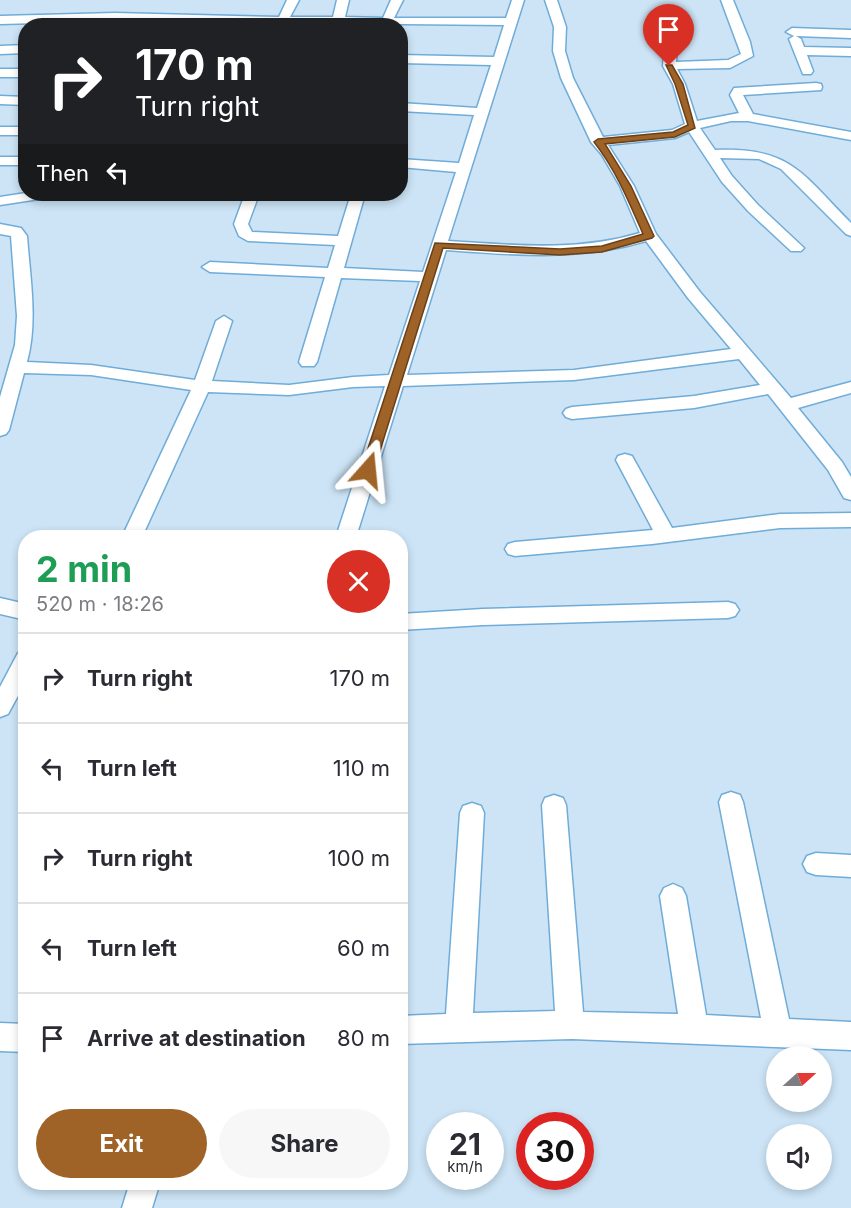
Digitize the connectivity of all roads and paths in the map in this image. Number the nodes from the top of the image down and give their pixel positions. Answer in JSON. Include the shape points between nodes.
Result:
{"nodes":[{"id":1,"x":293,"y":0,"type":"edge"},
{"id":2,"x":343,"y":0,"type":"edge"},
{"id":3,"x":397,"y":0,"type":"edge"},
{"id":4,"x":518,"y":0,"type":"edge"},
{"id":5,"x":551,"y":0,"type":"edge"},
{"id":6,"x":727,"y":0,"type":"edge"},
{"id":7,"x":674,"y":14,"type":"dead end"},
{"id":8,"x":93,"y":18,"type":"edge"},
{"id":9,"x":165,"y":18,"type":"edge"},
{"id":10,"x":191,"y":18,"type":"edge"},
{"id":11,"x":250,"y":18,"type":"edge"},
{"id":12,"x":284,"y":18,"type":"edge"},
{"id":13,"x":339,"y":18,"type":"edge"},
{"id":14,"x":388,"y":18,"type":"edge"},
{"id":15,"x":0,"y":20,"type":"edge"},
{"id":16,"x":18,"y":21,"type":"edge"},
{"id":17,"x":408,"y":21,"type":"edge"},
{"id":18,"x":511,"y":22,"type":"junction"},
{"id":19,"x":851,"y":34,"type":"edge"},
{"id":20,"x":18,"y":49,"type":"edge"},
{"id":21,"x":0,"y":50,"type":"edge"},
{"id":22,"x":800,"y":51,"type":"junction"},
{"id":23,"x":851,"y":52,"type":"edge"},
{"id":24,"x":408,"y":59,"type":"edge"},
{"id":25,"x":499,"y":61,"type":"junction"},
{"id":26,"x":669,"y":66,"type":"junction"},
{"id":27,"x":807,"y":71,"type":"dead end"},
{"id":28,"x":0,"y":73,"type":"edge"},
{"id":29,"x":18,"y":73,"type":"edge"},
{"id":30,"x":816,"y":87,"type":"dead end"},
{"id":31,"x":0,"y":100,"type":"edge"},
{"id":32,"x":18,"y":101,"type":"edge"},
{"id":33,"x":408,"y":107,"type":"edge"},
{"id":34,"x":482,"y":112,"type":"junction"},
{"id":35,"x":748,"y":117,"type":"junction"},
{"id":36,"x":692,"y":126,"type":"junction"},
{"id":37,"x":0,"y":131,"type":"edge"},
{"id":38,"x":18,"y":131,"type":"edge"},
{"id":39,"x":851,"y":136,"type":"edge"},
{"id":40,"x":598,"y":142,"type":"junction"},
{"id":41,"x":710,"y":154,"type":"junction"},
{"id":42,"x":0,"y":161,"type":"edge"},
{"id":43,"x":18,"y":161,"type":"edge"},
{"id":44,"x":408,"y":164,"type":"edge"},
{"id":45,"x":463,"y":168,"type":"junction"},
{"id":46,"x":18,"y":198,"type":"edge"},
{"id":47,"x":0,"y":201,"type":"edge"},
{"id":48,"x":249,"y":201,"type":"edge"},
{"id":49,"x":356,"y":201,"type":"edge"},
{"id":50,"x":848,"y":225,"type":"edge"},
{"id":51,"x":0,"y":229,"type":"edge"},
{"id":52,"x":649,"y":236,"type":"junction"},
{"id":53,"x":345,"y":241,"type":"junction"},
{"id":54,"x":439,"y":245,"type":"junction"},
{"id":55,"x":796,"y":249,"type":"dead end"},
{"id":56,"x":210,"y":267,"type":"dead end"},
{"id":57,"x":335,"y":273,"type":"junction"},
{"id":58,"x":428,"y":277,"type":"junction"},
{"id":59,"x":224,"y":321,"type":"dead end"},
{"id":60,"x":742,"y":353,"type":"junction"},
{"id":61,"x":308,"y":362,"type":"dead end"},
{"id":62,"x":18,"y":367,"type":"junction"},
{"id":63,"x":397,"y":380,"type":"junction"},
{"id":64,"x":202,"y":386,"type":"junction"},
{"id":65,"x":851,"y":387,"type":"edge"},
{"id":66,"x":773,"y":388,"type":"junction"},
{"id":67,"x":787,"y":405,"type":"junction"},
{"id":68,"x":572,"y":413,"type":"dead end"},
{"id":69,"x":0,"y":430,"type":"edge"},
{"id":70,"x":625,"y":460,"type":"dead end"},
{"id":71,"x":851,"y":492,"type":"edge"},
{"id":72,"x":851,"y":520,"type":"edge"},
{"id":73,"x":135,"y":530,"type":"edge"},
{"id":74,"x":348,"y":530,"type":"edge"},
{"id":75,"x":666,"y":535,"type":"junction"},
{"id":76,"x":515,"y":549,"type":"dead end"},
{"id":77,"x":0,"y":606,"type":"edge"},
{"id":78,"x":18,"y":610,"type":"edge"},
{"id":79,"x":728,"y":610,"type":"dead end"},
{"id":80,"x":408,"y":622,"type":"edge"},
{"id":81,"x":18,"y":674,"type":"edge"},
{"id":82,"x":0,"y":708,"type":"edge"},
{"id":83,"x":731,"y":802,"type":"dead end"},
{"id":84,"x":554,"y":805,"type":"dead end"},
{"id":85,"x":472,"y":813,"type":"dead end"},
{"id":86,"x":816,"y":864,"type":"dead end"},
{"id":87,"x":851,"y":866,"type":"edge"},
{"id":88,"x":673,"y":896,"type":"dead end"},
{"id":89,"x":459,"y":1026,"type":"junction"},
{"id":90,"x":570,"y":1026,"type":"junction"},
{"id":91,"x":408,"y":1029,"type":"edge"},
{"id":92,"x":694,"y":1029,"type":"junction"},
{"id":93,"x":778,"y":1032,"type":"junction"},
{"id":94,"x":851,"y":1036,"type":"edge"},
{"id":95,"x":0,"y":1037,"type":"edge"},
{"id":96,"x":18,"y":1038,"type":"edge"},
{"id":97,"x":143,"y":1190,"type":"edge"},
{"id":98,"x":137,"y":1208,"type":"edge"}],
"edges":[{"from":1,"to":12,"type":"street"},
{"from":2,"to":13,"type":"street"},
{"from":3,"to":14,"type":"street"},
{"from":4,"to":18,"type":"street"},
{"from":5,"to":40,"type":"street","via":[[560,27],[559,51],[567,78]]},
{"from":6,"to":26,"type":"street","via":[[747,56],[730,64]]},
{"from":7,"to":26,"type":"street"},
{"from":8,"to":9,"type":"street","via":[[148,13]]},
{"from":10,"to":11,"type":"street"},
{"from":15,"to":16,"type":"street"},
{"from":17,"to":18,"type":"street"},
{"from":18,"to":25,"type":"street"},
{"from":19,"to":22,"type":"street","via":[[791,28]]},
{"from":20,"to":21,"type":"street"},
{"from":22,"to":23,"type":"street"},
{"from":22,"to":27,"type":"street"},
{"from":24,"to":25,"type":"street"},
{"from":25,"to":34,"type":"street"},
{"from":26,"to":36,"type":"street"},
{"from":28,"to":29,"type":"street"},
{"from":30,"to":35,"type":"street","via":[[739,92],[736,94]]},
{"from":31,"to":32,"type":"street"},
{"from":33,"to":34,"type":"street"},
{"from":34,"to":45,"type":"street"},
{"from":35,"to":36,"type":"street"},
{"from":35,"to":39,"type":"street"},
{"from":36,"to":40,"type":"street","via":[[675,134]]},
{"from":36,"to":41,"type":"street"},
{"from":37,"to":38,"type":"street"},
{"from":40,"to":52,"type":"street","via":[[627,186]]},
{"from":41,"to":50,"type":"street","via":[[753,153],[777,161]]},
{"from":41,"to":55,"type":"street","via":[[753,208]]},
{"from":42,"to":43,"type":"street"},
{"from":44,"to":45,"type":"street"},
{"from":45,"to":54,"type":"street"},
{"from":46,"to":47,"type":"street"},
{"from":48,"to":53,"type":"street","via":[[241,224],[248,236]]},
{"from":49,"to":53,"type":"street"},
{"from":51,"to":62,"type":"street","via":[[16,231],[19,236],[25,316]]},
{"from":52,"to":54,"type":"street","via":[[602,249],[560,252]]},
{"from":52,"to":60,"type":"street"},
{"from":53,"to":57,"type":"street"},
{"from":54,"to":58,"type":"street"},
{"from":56,"to":57,"type":"street"},
{"from":57,"to":58,"type":"street"},
{"from":57,"to":61,"type":"street"},
{"from":58,"to":63,"type":"street"},
{"from":59,"to":64,"type":"street"},
{"from":60,"to":63,"type":"street","via":[[574,375]]},
{"from":60,"to":66,"type":"street"},
{"from":62,"to":64,"type":"street","via":[[91,370]]},
{"from":62,"to":69,"type":"street"},
{"from":63,"to":64,"type":"street","via":[[289,390]]},
{"from":63,"to":74,"type":"street"},
{"from":64,"to":73,"type":"street"},
{"from":65,"to":67,"type":"street"},
{"from":66,"to":67,"type":"street"},
{"from":66,"to":68,"type":"street","via":[[694,402]]},
{"from":67,"to":71,"type":"street"},
{"from":70,"to":75,"type":"street"},
{"from":72,"to":75,"type":"street","via":[[780,521]]},
{"from":75,"to":76,"type":"street"},
{"from":77,"to":78,"type":"street"},
{"from":79,"to":80,"type":"street"},
{"from":81,"to":82,"type":"street"},
{"from":83,"to":93,"type":"street"},
{"from":84,"to":90,"type":"street"},
{"from":85,"to":89,"type":"street"},
{"from":86,"to":87,"type":"street"},
{"from":88,"to":92,"type":"street"},
{"from":89,"to":90,"type":"street"},
{"from":89,"to":91,"type":"street"},
{"from":90,"to":92,"type":"street"},
{"from":92,"to":93,"type":"street"},
{"from":93,"to":94,"type":"street"},
{"from":95,"to":96,"type":"street"},
{"from":97,"to":98,"type":"street"}]}
